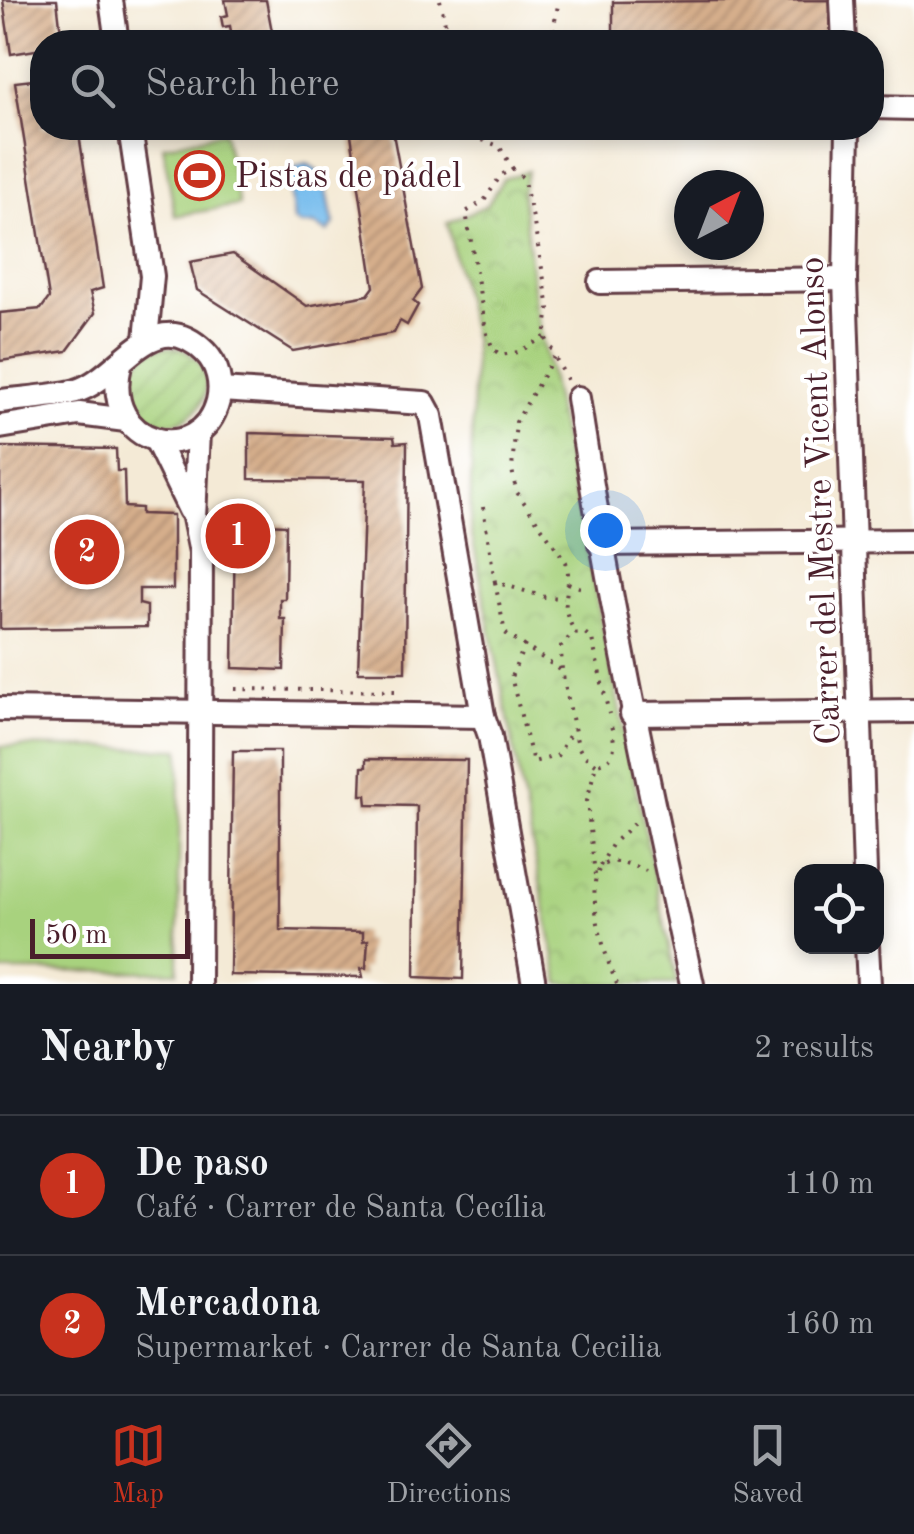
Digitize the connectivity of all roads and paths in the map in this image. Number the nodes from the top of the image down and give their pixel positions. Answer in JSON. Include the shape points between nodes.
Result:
{"nodes":[{"id":1,"x":111,"y":0,"type":"edge"},
{"id":2,"x":440,"y":0,"type":"edge"},
{"id":3,"x":559,"y":0,"type":"edge"},
{"id":4,"x":842,"y":0,"type":"edge"},
{"id":5,"x":115,"y":30,"type":"edge"},
{"id":6,"x":446,"y":30,"type":"edge"},
{"id":7,"x":553,"y":30,"type":"edge"},
{"id":8,"x":843,"y":30,"type":"edge"},
{"id":9,"x":884,"y":107,"type":"edge"},
{"id":10,"x":914,"y":108,"type":"edge"},
{"id":11,"x":132,"y":140,"type":"edge"},
{"id":12,"x":482,"y":140,"type":"edge"},
{"id":13,"x":848,"y":140,"type":"edge"},
{"id":14,"x":513,"y":169,"type":"junction"},
{"id":15,"x":845,"y":279,"type":"junction"},
{"id":16,"x":600,"y":282,"type":"dead end"},
{"id":17,"x":544,"y":337,"type":"junction"},
{"id":18,"x":146,"y":340,"type":"junction"},
{"id":19,"x":120,"y":366,"type":"junction"},
{"id":20,"x":220,"y":390,"type":"junction"},
{"id":21,"x":578,"y":398,"type":"dead end"},
{"id":22,"x":0,"y":401,"type":"edge"},
{"id":23,"x":126,"y":420,"type":"junction"},
{"id":24,"x":0,"y":427,"type":"edge"},
{"id":25,"x":198,"y":432,"type":"junction"},
{"id":26,"x":156,"y":440,"type":"junction"},
{"id":27,"x":482,"y":507,"type":"dead end"},
{"id":28,"x":194,"y":518,"type":"junction"},
{"id":29,"x":914,"y":541,"type":"edge"},
{"id":30,"x":853,"y":542,"type":"junction"},
{"id":31,"x":600,"y":544,"type":"junction"},
{"id":32,"x":495,"y":582,"type":"junction"},
{"id":33,"x":564,"y":598,"type":"junction"},
{"id":34,"x":576,"y":633,"type":"junction"},
{"id":35,"x":524,"y":645,"type":"junction"},
{"id":36,"x":562,"y":671,"type":"junction"},
{"id":37,"x":0,"y":708,"type":"edge"},
{"id":38,"x":201,"y":710,"type":"junction"},
{"id":39,"x":860,"y":710,"type":"junction"},
{"id":40,"x":914,"y":710,"type":"edge"},
{"id":41,"x":632,"y":714,"type":"junction"},
{"id":42,"x":483,"y":716,"type":"junction"},
{"id":43,"x":573,"y":729,"type":"junction"},
{"id":44,"x":596,"y":764,"type":"junction"},
{"id":45,"x":653,"y":808,"type":"junction"},
{"id":46,"x":865,"y":864,"type":"edge"},
{"id":47,"x":599,"y":868,"type":"junction"},
{"id":48,"x":595,"y":875,"type":"junction"},
{"id":49,"x":669,"y":879,"type":"junction"},
{"id":50,"x":868,"y":954,"type":"edge"},
{"id":51,"x":199,"y":984,"type":"edge"},
{"id":52,"x":534,"y":984,"type":"edge"},
{"id":53,"x":617,"y":984,"type":"edge"},
{"id":54,"x":692,"y":984,"type":"edge"},
{"id":55,"x":868,"y":984,"type":"edge"}],
"edges":[{"from":1,"to":5,"type":"street"},
{"from":2,"to":6,"type":"path"},
{"from":3,"to":7,"type":"path"},
{"from":4,"to":8,"type":"street"},
{"from":9,"to":10,"type":"street"},
{"from":11,"to":18,"type":"street","via":[[152,276]]},
{"from":12,"to":14,"type":"path","via":[[498,146]]},
{"from":13,"to":15,"type":"street","name":"Carrer del Mestre Vicent Alonso"},
{"from":14,"to":17,"type":"path","via":[[523,178],[546,282],[550,316]]},
{"from":14,"to":17,"type":"path","via":[[466,212],[486,330],[501,355]]},
{"from":15,"to":16,"type":"street"},
{"from":15,"to":30,"type":"street","name":"Carrer del Mestre Vicent Alonso"},
{"from":17,"to":33,"type":"path","via":[[555,358],[516,422],[513,482],[566,562]]},
{"from":18,"to":19,"type":"street"},
{"from":18,"to":20,"type":"street","via":[[179,336],[196,344],[210,356]]},
{"from":19,"to":22,"type":"street","via":[[78,390]]},
{"from":19,"to":23,"type":"street","via":[[115,386]]},
{"from":20,"to":25,"type":"street","via":[[215,412]]},
{"from":20,"to":42,"type":"street","via":[[424,403],[432,416]]},
{"from":21,"to":31,"type":"street"},
{"from":23,"to":24,"type":"street","via":[[79,414]]},
{"from":23,"to":26,"type":"street"},
{"from":25,"to":26,"type":"street"},
{"from":25,"to":28,"type":"street"},
{"from":26,"to":28,"type":"street"},
{"from":27,"to":32,"type":"path"},
{"from":28,"to":38,"type":"street","via":[[201,552]]},
{"from":29,"to":30,"type":"street"},
{"from":30,"to":31,"type":"street"},
{"from":30,"to":39,"type":"street","name":"Carrer del Mestre Vicent Alonso"},
{"from":31,"to":41,"type":"street"},
{"from":32,"to":33,"type":"path"},
{"from":32,"to":35,"type":"path","via":[[505,633]]},
{"from":33,"to":34,"type":"path"},
{"from":34,"to":36,"type":"path","via":[[561,646]]},
{"from":34,"to":44,"type":"path","via":[[592,639],[616,744],[610,759]]},
{"from":35,"to":36,"type":"path"},
{"from":35,"to":43,"type":"path","via":[[510,676],[532,762],[557,756]]},
{"from":36,"to":43,"type":"path"},
{"from":37,"to":38,"type":"street"},
{"from":38,"to":42,"type":"street"},
{"from":38,"to":51,"type":"street"},
{"from":39,"to":40,"type":"street"},
{"from":39,"to":41,"type":"street"},
{"from":39,"to":46,"type":"street","name":"Carrer del Mestre Vicent Alonso"},
{"from":41,"to":45,"type":"street"},
{"from":42,"to":52,"type":"street"},
{"from":43,"to":44,"type":"path","via":[[583,755]]},
{"from":44,"to":48,"type":"path","via":[[587,801]]},
{"from":45,"to":47,"type":"path","via":[[613,843]]},
{"from":45,"to":49,"type":"street"},
{"from":47,"to":48,"type":"path"},
{"from":47,"to":49,"type":"path","via":[[623,863]]},
{"from":48,"to":53,"type":"path","via":[[604,950]]},
{"from":49,"to":54,"type":"street"},
{"from":50,"to":55,"type":"street"}]}
